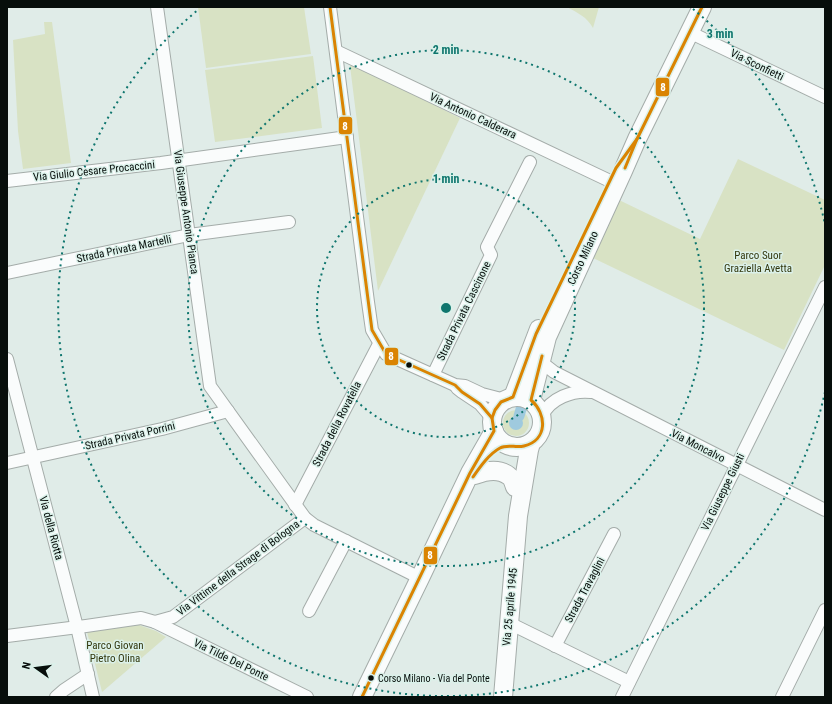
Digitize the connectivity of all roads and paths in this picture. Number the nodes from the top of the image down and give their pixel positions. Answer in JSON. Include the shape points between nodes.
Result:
{"nodes":[{"id":1,"x":157,"y":7,"type":"edge"},
{"id":2,"x":330,"y":7,"type":"edge"},
{"id":3,"x":702,"y":7,"type":"edge"},
{"id":4,"x":689,"y":32,"type":"junction"},
{"id":5,"x":336,"y":51,"type":"junction"},
{"id":6,"x":825,"y":97,"type":"edge"},
{"id":7,"x":347,"y":137,"type":"junction"},
{"id":8,"x":637,"y":139,"type":"junction"},
{"id":9,"x":179,"y":161,"type":"junction"},
{"id":10,"x":530,"y":162,"type":"dead end"},
{"id":11,"x":7,"y":181,"type":"edge"},
{"id":12,"x":610,"y":181,"type":"junction"},
{"id":13,"x":289,"y":222,"type":"dead end"},
{"id":14,"x":189,"y":235,"type":"junction"},
{"id":15,"x":7,"y":273,"type":"edge"},
{"id":16,"x":825,"y":286,"type":"edge"},
{"id":17,"x":822,"y":299,"type":"edge"},
{"id":18,"x":547,"y":336,"type":"junction"},
{"id":19,"x":379,"y":344,"type":"junction"},
{"id":20,"x":542,"y":357,"type":"junction"},
{"id":21,"x":7,"y":359,"type":"edge"},
{"id":22,"x":433,"y":375,"type":"junction"},
{"id":23,"x":529,"y":377,"type":"junction"},
{"id":24,"x":455,"y":385,"type":"junction"},
{"id":25,"x":590,"y":390,"type":"junction"},
{"id":26,"x":509,"y":398,"type":"junction"},
{"id":27,"x":535,"y":406,"type":"junction"},
{"id":28,"x":228,"y":411,"type":"junction"},
{"id":29,"x":493,"y":424,"type":"junction"},
{"id":30,"x":515,"y":455,"type":"junction"},
{"id":31,"x":32,"y":459,"type":"junction"},
{"id":32,"x":7,"y":463,"type":"edge"},
{"id":33,"x":736,"y":466,"type":"junction"},
{"id":34,"x":475,"y":475,"type":"junction"},
{"id":35,"x":515,"y":487,"type":"junction"},
{"id":36,"x":460,"y":494,"type":"junction"},
{"id":37,"x":295,"y":505,"type":"junction"},
{"id":38,"x":825,"y":510,"type":"edge"},
{"id":39,"x":518,"y":516,"type":"junction"},
{"id":40,"x":306,"y":519,"type":"junction"},
{"id":41,"x":614,"y":534,"type":"dead end"},
{"id":42,"x":346,"y":541,"type":"junction"},
{"id":43,"x":420,"y":578,"type":"junction"},
{"id":44,"x":825,"y":610,"type":"edge"},
{"id":45,"x":309,"y":611,"type":"dead end"},
{"id":46,"x":155,"y":622,"type":"junction"},
{"id":47,"x":509,"y":623,"type":"junction"},
{"id":48,"x":77,"y":627,"type":"junction"},
{"id":49,"x":7,"y":636,"type":"edge"},
{"id":50,"x":555,"y":646,"type":"junction"},
{"id":51,"x":88,"y":674,"type":"junction"},
{"id":52,"x":629,"y":682,"type":"junction"},
{"id":53,"x":56,"y":697,"type":"edge"},
{"id":54,"x":93,"y":697,"type":"edge"},
{"id":55,"x":307,"y":697,"type":"edge"},
{"id":56,"x":362,"y":697,"type":"edge"},
{"id":57,"x":503,"y":697,"type":"edge"},
{"id":58,"x":622,"y":697,"type":"edge"},
{"id":59,"x":782,"y":697,"type":"edge"}],
"edges":[{"from":1,"to":9,"type":"street","name":"Via Giuseppe Antonio Pianca"},
{"from":2,"to":5,"type":"street"},
{"from":3,"to":4,"type":"main road","name":"Corso Milano"},
{"from":4,"to":6,"type":"street","name":"Via Sconfietti"},
{"from":4,"to":8,"type":"main road","name":"Corso Milano"},
{"from":5,"to":7,"type":"street"},
{"from":5,"to":12,"type":"street","name":"Via Antonio Calderara"},
{"from":7,"to":9,"type":"street","name":"Via Giulio Cesare Procaccini"},
{"from":7,"to":19,"type":"street","via":[[372,330]]},
{"from":8,"to":12,"type":"main road","name":"Corso Milano"},
{"from":8,"to":18,"type":"main road","name":"Corso Milano"},
{"from":9,"to":11,"type":"street","name":"Via Giulio Cesare Procaccini"},
{"from":9,"to":14,"type":"street","name":"Via Giuseppe Antonio Pianca"},
{"from":10,"to":22,"type":"street","name":"Strada Privata Cascinone","via":[[487,247],[491,255]]},
{"from":12,"to":18,"type":"main road","via":[[613,183],[545,331]]},
{"from":12,"to":23,"type":"main road","name":"Corso Milano","via":[[536,334]]},
{"from":13,"to":14,"type":"street","name":"Strada Privata Martelli"},
{"from":14,"to":15,"type":"street","name":"Strada Privata Martelli"},
{"from":14,"to":28,"type":"street","name":"Via Giuseppe Antonio Pianca","via":[[210,386]]},
{"from":16,"to":17,"type":"street","name":"Via Giuseppe Giusti"},
{"from":17,"to":33,"type":"street","name":"Via Giuseppe Giusti"},
{"from":18,"to":20,"type":"main road","name":"Corso Milano"},
{"from":19,"to":22,"type":"street","via":[[386,354]]},
{"from":19,"to":37,"type":"street","name":"Strada della Rovatella"},
{"from":20,"to":23,"type":"main road","name":"Corso Milano"},
{"from":20,"to":25,"type":"street","name":"Via Moncalvo","via":[[545,364],[554,372]]},
{"from":21,"to":31,"type":"street","name":"Via della Riotta"},
{"from":22,"to":24,"type":"street"},
{"from":23,"to":26,"type":"main road"},
{"from":23,"to":27,"type":"main road"},
{"from":24,"to":26,"type":"street","via":[[465,386],[482,394]]},
{"from":24,"to":29,"type":"street","via":[[480,404]]},
{"from":25,"to":27,"type":"street","via":[[553,399],[544,411]]},
{"from":25,"to":33,"type":"street","name":"Via Moncalvo"},
{"from":26,"to":27,"type":"main road","via":[[523,397]]},
{"from":26,"to":29,"type":"main road","via":[[498,406]]},
{"from":27,"to":30,"type":"main road","via":[[543,422],[541,430],[529,450]]},
{"from":28,"to":31,"type":"street","name":"Strada Privata Porrini"},
{"from":28,"to":37,"type":"street"},
{"from":29,"to":30,"type":"main road","via":[[500,440]]},
{"from":29,"to":36,"type":"main road"},
{"from":30,"to":34,"type":"main road","via":[[498,448]]},
{"from":30,"to":35,"type":"main road","name":"Via 25 aprile 1945"},
{"from":30,"to":39,"type":"main road","name":"Via 25 aprile 1945"},
{"from":31,"to":32,"type":"street","name":"Strada Privata Porrini"},
{"from":31,"to":48,"type":"street","name":"Via della Riotta"},
{"from":33,"to":38,"type":"street","name":"Via Moncalvo"},
{"from":33,"to":52,"type":"street","name":"Via Giuseppe Giusti"},
{"from":34,"to":35,"type":"main road","via":[[498,472],[509,476]]},
{"from":34,"to":36,"type":"main road"},
{"from":35,"to":39,"type":"main road","name":"Via 25 aprile 1945"},
{"from":36,"to":43,"type":"main road"},
{"from":37,"to":40,"type":"street"},
{"from":39,"to":47,"type":"main road","name":"Via 25 aprile 1945"},
{"from":40,"to":42,"type":"street","name":"Via Vittime della Strage di Bologna"},
{"from":40,"to":46,"type":"street","name":"Via Vittime della Strage di Bologna","via":[[173,617]]},
{"from":41,"to":50,"type":"street","name":"Strada Travaglini"},
{"from":42,"to":43,"type":"street","name":"Via Vittime della Strage di Bologna"},
{"from":42,"to":45,"type":"street"},
{"from":43,"to":56,"type":"main road"},
{"from":44,"to":59,"type":"street"},
{"from":46,"to":48,"type":"street","name":"Via Vittime della Strage di Bologna","via":[[141,618]]},
{"from":46,"to":55,"type":"street","name":"Via Tilde Del Ponte"},
{"from":47,"to":50,"type":"street"},
{"from":47,"to":57,"type":"main road","name":"Via 25 aprile 1945"},
{"from":48,"to":49,"type":"street","name":"Via Vittime della Strage di Bologna"},
{"from":48,"to":51,"type":"street","name":"Via della Riotta"},
{"from":50,"to":52,"type":"street"},
{"from":51,"to":53,"type":"street"},
{"from":51,"to":54,"type":"street","name":"Via della Riotta"},
{"from":52,"to":58,"type":"street","name":"Via Giuseppe Giusti"}]}
